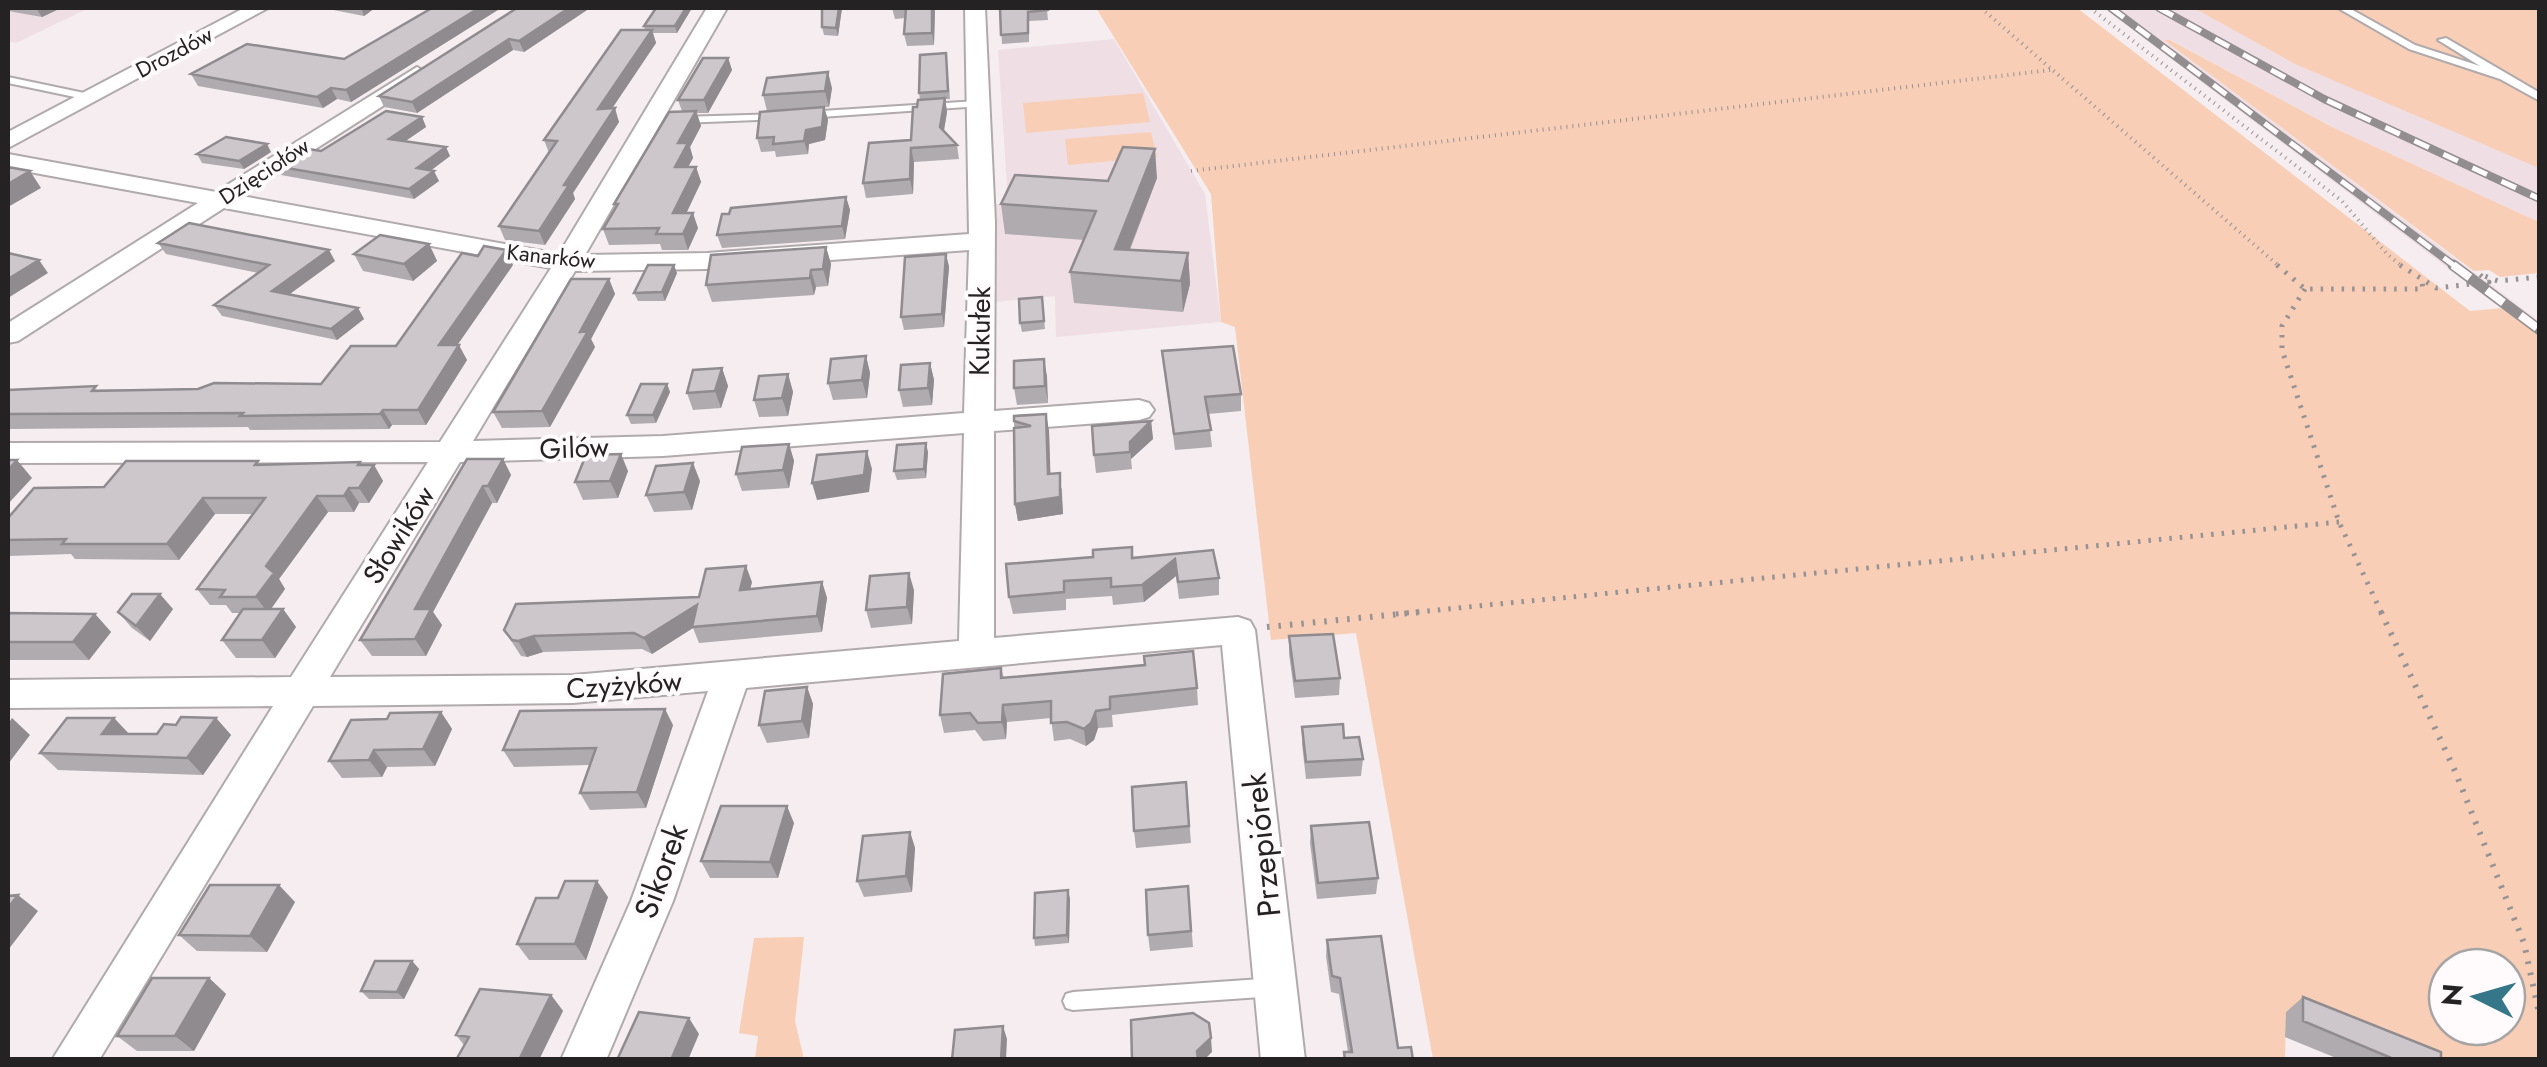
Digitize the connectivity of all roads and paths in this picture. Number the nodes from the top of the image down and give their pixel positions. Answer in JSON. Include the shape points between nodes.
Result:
{"nodes":[{"id":1,"x":258,"y":8,"type":"edge"},
{"id":2,"x":717,"y":8,"type":"edge"},
{"id":3,"x":975,"y":8,"type":"edge"},
{"id":4,"x":1981,"y":8,"type":"edge"},
{"id":5,"x":2090,"y":8,"type":"edge"},
{"id":6,"x":2343,"y":8,"type":"edge"},
{"id":7,"x":2443,"y":40,"type":"dead end"},
{"id":8,"x":438,"y":60,"type":"edge"},
{"id":9,"x":2051,"y":70,"type":"junction"},
{"id":10,"x":2499,"y":76,"type":"junction"},
{"id":11,"x":8,"y":80,"type":"edge"},
{"id":12,"x":89,"y":97,"type":"junction"},
{"id":13,"x":2540,"y":98,"type":"edge"},
{"id":14,"x":977,"y":104,"type":"junction"},
{"id":15,"x":650,"y":120,"type":"junction"},
{"id":16,"x":8,"y":140,"type":"edge"},
{"id":17,"x":8,"y":161,"type":"edge"},
{"id":18,"x":1191,"y":171,"type":"dead end"},
{"id":19,"x":219,"y":200,"type":"junction"},
{"id":20,"x":982,"y":242,"type":"junction"},
{"id":21,"x":567,"y":262,"type":"junction"},
{"id":22,"x":2540,"y":276,"type":"edge"},
{"id":23,"x":2422,"y":282,"type":"junction"},
{"id":24,"x":2304,"y":289,"type":"junction"},
{"id":25,"x":8,"y":335,"type":"edge"},
{"id":26,"x":1139,"y":410,"type":"dead end"},
{"id":27,"x":979,"y":424,"type":"junction"},
{"id":28,"x":450,"y":452,"type":"junction"},
{"id":29,"x":8,"y":453,"type":"edge"},
{"id":30,"x":2339,"y":522,"type":"junction"},
{"id":31,"x":1238,"y":630,"type":"junction"},
{"id":32,"x":976,"y":654,"type":"junction"},
{"id":33,"x":731,"y":678,"type":"junction"},
{"id":34,"x":302,"y":692,"type":"junction"},
{"id":35,"x":8,"y":694,"type":"edge"},
{"id":36,"x":1277,"y":987,"type":"junction"},
{"id":37,"x":1073,"y":1000,"type":"dead end"},
{"id":38,"x":2540,"y":1018,"type":"edge"},
{"id":39,"x":74,"y":1060,"type":"edge"},
{"id":40,"x":583,"y":1060,"type":"edge"},
{"id":41,"x":1284,"y":1060,"type":"edge"}],
"edges":[{"from":1,"to":12,"type":"street","name":"Drozdów"},
{"from":2,"to":15,"type":"street","name":"Słowików"},
{"from":3,"to":14,"type":"street","name":"Kukułek"},
{"from":4,"to":9,"type":"path"},
{"from":5,"to":23,"type":"path","via":[[2342,200],[2387,254]]},
{"from":6,"to":10,"type":"lane","via":[[2412,48]]},
{"from":7,"to":10,"type":"lane"},
{"from":8,"to":19,"type":"street","name":"Dzięciołów"},
{"from":9,"to":18,"type":"path"},
{"from":9,"to":24,"type":"path"},
{"from":10,"to":13,"type":"lane"},
{"from":11,"to":12,"type":"lane"},
{"from":12,"to":16,"type":"street","name":"Drozdów"},
{"from":14,"to":15,"type":"lane"},
{"from":14,"to":20,"type":"street","name":"Kukułek"},
{"from":15,"to":21,"type":"street","name":"Słowików"},
{"from":17,"to":19,"type":"street","name":"Kanarków"},
{"from":19,"to":21,"type":"street","name":"Kanarków"},
{"from":19,"to":25,"type":"street","name":"Dzięciołów"},
{"from":20,"to":21,"type":"street","name":"Kanarków","via":[[707,261]]},
{"from":20,"to":27,"type":"street","name":"Kukułek"},
{"from":21,"to":28,"type":"street","name":"Słowików"},
{"from":22,"to":23,"type":"path","via":[[2498,281],[2479,274],[2489,282],[2436,288]]},
{"from":23,"to":24,"type":"path","via":[[2423,289],[2402,291]]},
{"from":24,"to":30,"type":"path","via":[[2282,326],[2282,350]]},
{"from":26,"to":27,"type":"street","name":"Gilów"},
{"from":27,"to":28,"type":"street","name":"Gilów","via":[[663,446]]},
{"from":27,"to":32,"type":"street","name":"Kukułek"},
{"from":28,"to":29,"type":"street","name":"Gilów"},
{"from":28,"to":34,"type":"street","name":"Słowików"},
{"from":30,"to":31,"type":"path"},
{"from":30,"to":38,"type":"path","via":[[2456,771],[2524,943]]},
{"from":31,"to":32,"type":"street","name":"Czyżyków"},
{"from":31,"to":36,"type":"street","name":"Przepiórek"},
{"from":32,"to":33,"type":"street","name":"Czyżyków"},
{"from":33,"to":34,"type":"street","name":"Czyżyków","via":[[573,690]]},
{"from":33,"to":40,"type":"street","name":"Sikorek","via":[[652,901]]},
{"from":34,"to":35,"type":"street","name":"Czyżyków"},
{"from":34,"to":39,"type":"street","name":"Słowików"},
{"from":36,"to":37,"type":"lane"},
{"from":36,"to":41,"type":"street","name":"Przepiórek"}]}
